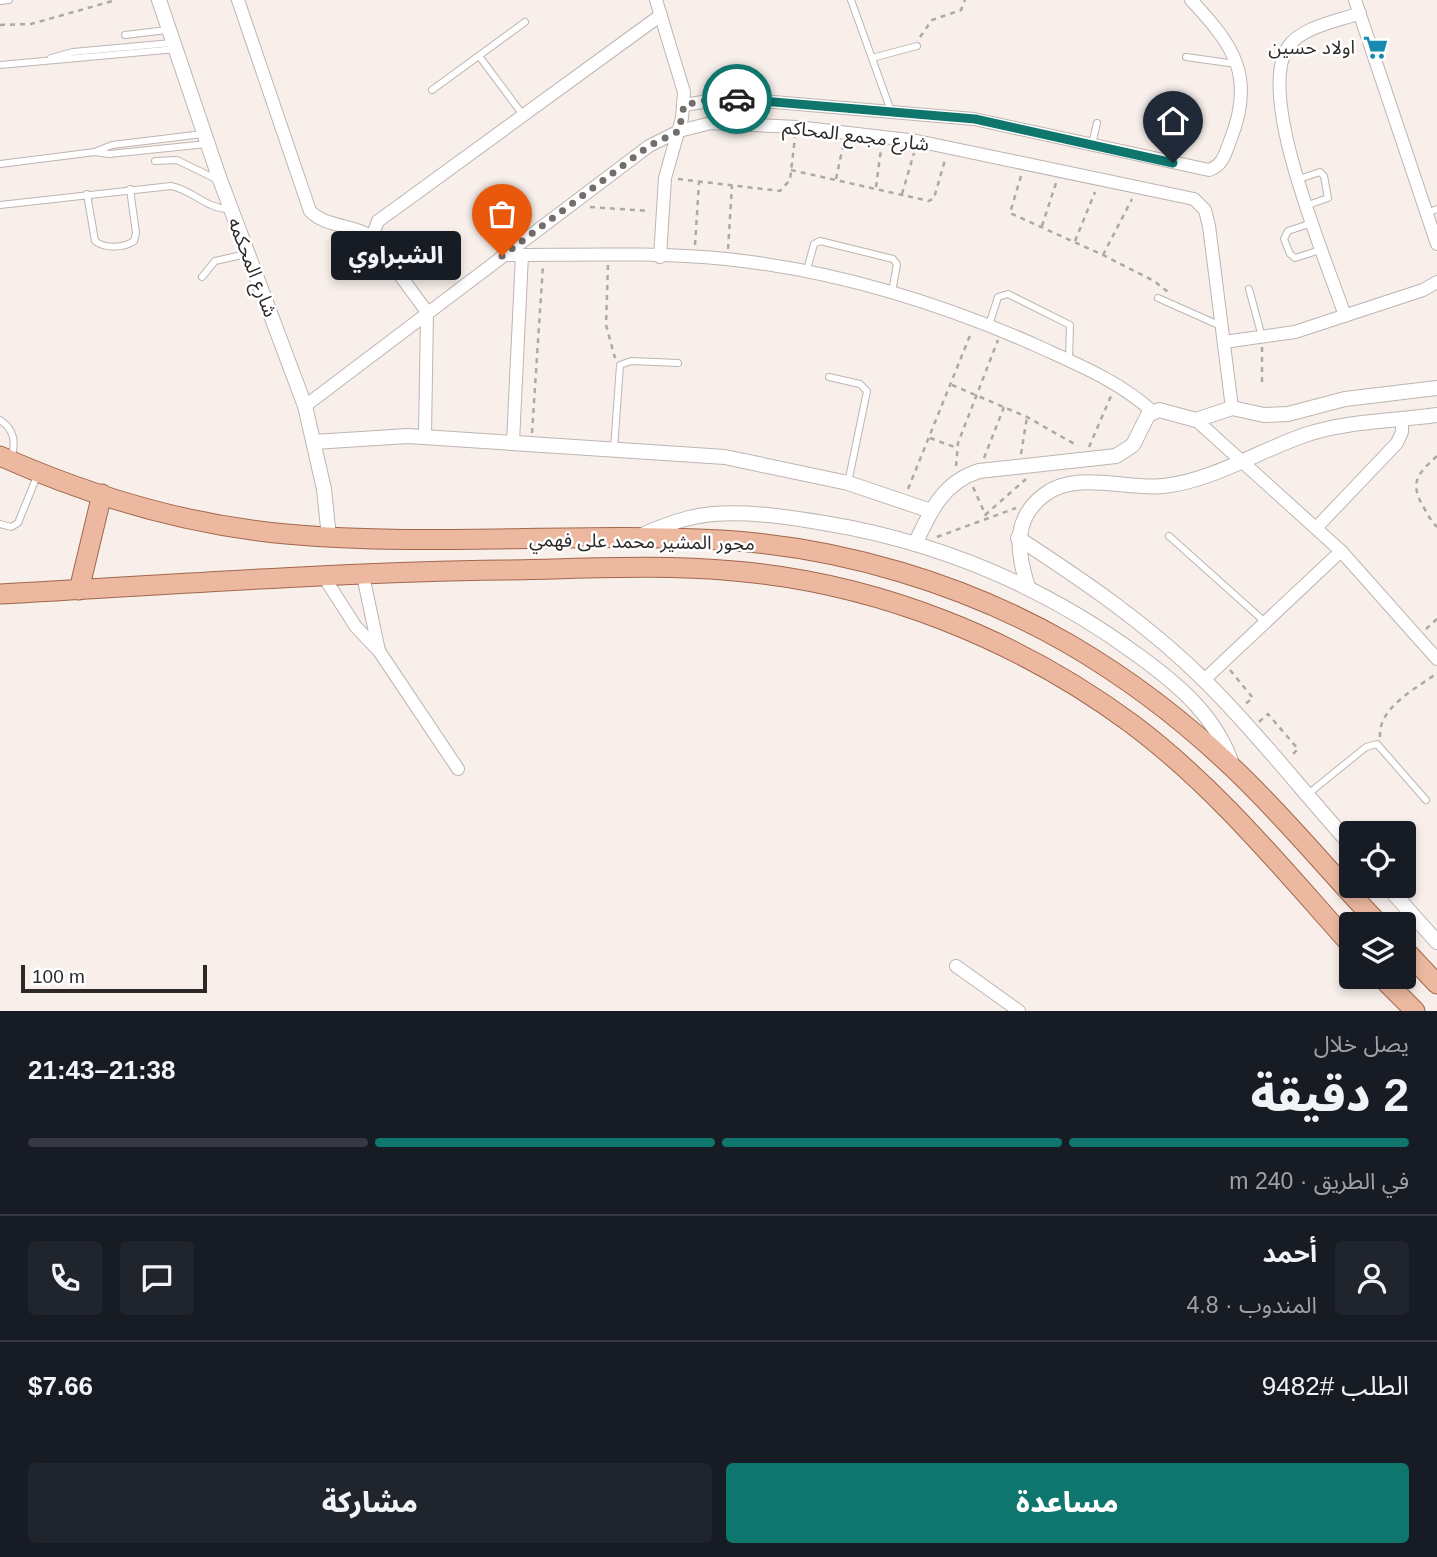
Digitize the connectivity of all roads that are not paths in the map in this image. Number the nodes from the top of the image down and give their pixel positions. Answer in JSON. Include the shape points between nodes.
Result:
{"nodes":[{"id":1,"x":9,"y":0,"type":"edge"},
{"id":2,"x":159,"y":0,"type":"edge"},
{"id":3,"x":238,"y":0,"type":"edge"},
{"id":4,"x":656,"y":0,"type":"edge"},
{"id":5,"x":851,"y":0,"type":"edge"},
{"id":6,"x":1191,"y":0,"type":"edge"},
{"id":7,"x":1355,"y":0,"type":"edge"},
{"id":8,"x":0,"y":1,"type":"edge"},
{"id":9,"x":1360,"y":13,"type":"junction"},
{"id":10,"x":661,"y":15,"type":"junction"},
{"id":11,"x":525,"y":22,"type":"dead end"},
{"id":12,"x":125,"y":35,"type":"dead end"},
{"id":13,"x":173,"y":40,"type":"junction"},
{"id":14,"x":917,"y":46,"type":"road end"},
{"id":15,"x":479,"y":55,"type":"junction"},
{"id":16,"x":1186,"y":57,"type":"dead end"},
{"id":17,"x":872,"y":58,"type":"junction"},
{"id":18,"x":1238,"y":64,"type":"junction"},
{"id":19,"x":0,"y":65,"type":"edge"},
{"id":20,"x":432,"y":90,"type":"dead end"},
{"id":21,"x":684,"y":105,"type":"junction"},
{"id":22,"x":891,"y":111,"type":"junction"},
{"id":23,"x":523,"y":115,"type":"junction"},
{"id":24,"x":1097,"y":122,"type":"dead end"},
{"id":25,"x":679,"y":131,"type":"junction"},
{"id":26,"x":206,"y":139,"type":"junction"},
{"id":27,"x":1092,"y":144,"type":"junction"},
{"id":28,"x":155,"y":161,"type":"dead end"},
{"id":29,"x":0,"y":164,"type":"edge"},
{"id":30,"x":1299,"y":179,"type":"junction"},
{"id":31,"x":220,"y":181,"type":"junction"},
{"id":32,"x":130,"y":189,"type":"junction"},
{"id":33,"x":87,"y":194,"type":"junction"},
{"id":34,"x":0,"y":205,"type":"edge"},
{"id":35,"x":1308,"y":205,"type":"junction"},
{"id":36,"x":231,"y":209,"type":"junction"},
{"id":37,"x":1432,"y":211,"type":"edge"},
{"id":38,"x":1313,"y":222,"type":"junction"},
{"id":39,"x":372,"y":237,"type":"junction"},
{"id":40,"x":1437,"y":244,"type":"edge"},
{"id":41,"x":1323,"y":249,"type":"junction"},
{"id":42,"x":248,"y":254,"type":"junction"},
{"id":43,"x":522,"y":255,"type":"junction"},
{"id":44,"x":502,"y":256,"type":"junction"},
{"id":45,"x":660,"y":257,"type":"junction"},
{"id":46,"x":806,"y":272,"type":"junction"},
{"id":47,"x":202,"y":277,"type":"dead end"},
{"id":48,"x":1437,"y":282,"type":"edge"},
{"id":49,"x":1248,"y":289,"type":"dead end"},
{"id":50,"x":892,"y":292,"type":"junction"},
{"id":51,"x":1158,"y":298,"type":"dead end"},
{"id":52,"x":427,"y":312,"type":"junction"},
{"id":53,"x":1345,"y":316,"type":"junction"},
{"id":54,"x":989,"y":325,"type":"junction"},
{"id":55,"x":1222,"y":326,"type":"junction"},
{"id":56,"x":1262,"y":337,"type":"junction"},
{"id":57,"x":1224,"y":342,"type":"junction"},
{"id":58,"x":1069,"y":360,"type":"junction"},
{"id":59,"x":678,"y":363,"type":"dead end"},
{"id":60,"x":829,"y":377,"type":"dead end"},
{"id":61,"x":1437,"y":388,"type":"edge"},
{"id":62,"x":305,"y":406,"type":"junction"},
{"id":63,"x":1232,"y":408,"type":"junction"},
{"id":64,"x":1153,"y":412,"type":"junction"},
{"id":65,"x":1300,"y":412,"type":"junction"},
{"id":66,"x":1437,"y":415,"type":"edge"},
{"id":67,"x":0,"y":420,"type":"edge"},
{"id":68,"x":1196,"y":420,"type":"junction"},
{"id":69,"x":1402,"y":420,"type":"junction"},
{"id":70,"x":1307,"y":434,"type":"junction"},
{"id":71,"x":425,"y":436,"type":"junction"},
{"id":72,"x":314,"y":442,"type":"junction"},
{"id":73,"x":513,"y":442,"type":"junction"},
{"id":74,"x":614,"y":449,"type":"junction"},
{"id":75,"x":1086,"y":458,"type":"junction"},
{"id":76,"x":3,"y":459,"type":"edge"},
{"id":77,"x":1242,"y":461,"type":"junction"},
{"id":78,"x":39,"y":471,"type":"junction"},
{"id":79,"x":848,"y":483,"type":"junction"},
{"id":80,"x":1088,"y":483,"type":"junction"},
{"id":81,"x":103,"y":494,"type":"junction"},
{"id":82,"x":930,"y":512,"type":"junction"},
{"id":83,"x":0,"y":524,"type":"edge"},
{"id":84,"x":1316,"y":528,"type":"junction"},
{"id":85,"x":1169,"y":536,"type":"dead end"},
{"id":86,"x":329,"y":537,"type":"junction"},
{"id":87,"x":1018,"y":538,"type":"junction"},
{"id":88,"x":633,"y":539,"type":"junction"},
{"id":89,"x":916,"y":544,"type":"junction"},
{"id":90,"x":1341,"y":551,"type":"junction"},
{"id":91,"x":362,"y":571,"type":"junction"},
{"id":92,"x":322,"y":573,"type":"junction"},
{"id":93,"x":1028,"y":587,"type":"junction"},
{"id":94,"x":79,"y":590,"type":"junction"},
{"id":95,"x":0,"y":594,"type":"edge"},
{"id":96,"x":1265,"y":622,"type":"junction"},
{"id":97,"x":379,"y":651,"type":"junction"},
{"id":98,"x":1437,"y":659,"type":"edge"},
{"id":99,"x":1204,"y":680,"type":"junction"},
{"id":100,"x":1234,"y":768,"type":"junction"},
{"id":101,"x":458,"y":769,"type":"dead end"},
{"id":102,"x":1306,"y":795,"type":"junction"},
{"id":103,"x":1426,"y":800,"type":"dead end"},
{"id":104,"x":1339,"y":832,"type":"edge"},
{"id":105,"x":1398,"y":898,"type":"edge"},
{"id":106,"x":1368,"y":912,"type":"edge"},
{"id":107,"x":1339,"y":932,"type":"edge"},
{"id":108,"x":1437,"y":942,"type":"edge"},
{"id":109,"x":1416,"y":962,"type":"edge"},
{"id":110,"x":956,"y":966,"type":"dead end"},
{"id":111,"x":1437,"y":984,"type":"edge"},
{"id":112,"x":1393,"y":989,"type":"edge"},
{"id":113,"x":1019,"y":1011,"type":"edge"},
{"id":114,"x":1415,"y":1011,"type":"edge"}],
"edges":[{"from":1,"to":8,"type":"lane"},
{"from":2,"to":13,"type":"street","name":"شارع المحكمه"},
{"from":3,"to":39,"type":"street","via":[[310,212],[317,219]]},
{"from":4,"to":10,"type":"street"},
{"from":5,"to":17,"type":"lane"},
{"from":6,"to":18,"type":"street","via":[[1226,39]]},
{"from":7,"to":9,"type":"street"},
{"from":9,"to":30,"type":"street","via":[[1299,36],[1282,57],[1281,114]]},
{"from":9,"to":37,"type":"street"},
{"from":10,"to":21,"type":"street","via":[[682,79]]},
{"from":10,"to":23,"type":"street"},
{"from":11,"to":15,"type":"lane"},
{"from":12,"to":13,"type":"lane"},
{"from":13,"to":19,"type":"lane"},
{"from":13,"to":26,"type":"street","name":"شارع المحكمه"},
{"from":14,"to":17,"type":"lane"},
{"from":15,"to":20,"type":"lane"},
{"from":15,"to":23,"type":"lane"},
{"from":16,"to":18,"type":"lane"},
{"from":17,"to":22,"type":"lane"},
{"from":18,"to":27,"type":"street","via":[[1239,118],[1217,167],[1200,169]]},
{"from":21,"to":22,"type":"street","via":[[727,99]]},
{"from":21,"to":25,"type":"street"},
{"from":22,"to":27,"type":"street","via":[[975,119]]},
{"from":23,"to":39,"type":"street","via":[[378,221]]},
{"from":24,"to":27,"type":"lane"},
{"from":25,"to":44,"type":"street","name":"شارع مجمع المحاكم","via":[[649,146]]},
{"from":25,"to":45,"type":"street","via":[[665,178]]},
{"from":25,"to":55,"type":"street","name":"شارع مجمع المحاكم","via":[[711,123],[883,136],[1194,199],[1205,211]]},
{"from":26,"to":29,"type":"lane","via":[[112,145],[95,152]]},
{"from":26,"to":31,"type":"street","name":"شارع المحكمه"},
{"from":28,"to":31,"type":"lane","via":[[177,160]]},
{"from":30,"to":35,"type":"street"},
{"from":30,"to":35,"type":"lane","via":[[1320,172],[1324,176],[1328,198]]},
{"from":31,"to":36,"type":"street","name":"شارع المحكمه"},
{"from":32,"to":33,"type":"lane"},
{"from":32,"to":33,"type":"lane","via":[[136,233],[134,241],[125,245],[104,247],[95,241]]},
{"from":32,"to":36,"type":"lane","via":[[178,187],[209,205]]},
{"from":33,"to":34,"type":"lane"},
{"from":35,"to":38,"type":"street"},
{"from":36,"to":42,"type":"street","name":"شارع المحكمه"},
{"from":37,"to":40,"type":"street"},
{"from":38,"to":41,"type":"street"},
{"from":38,"to":41,"type":"lane","via":[[1286,233],[1290,254],[1298,258]]},
{"from":39,"to":52,"type":"street"},
{"from":41,"to":53,"type":"street"},
{"from":42,"to":47,"type":"lane","via":[[215,261]]},
{"from":42,"to":62,"type":"street","name":"شارع المحكمه"},
{"from":43,"to":44,"type":"street"},
{"from":43,"to":45,"type":"street"},
{"from":43,"to":73,"type":"street"},
{"from":44,"to":52,"type":"street","name":"شارع مجمع المحاكم"},
{"from":45,"to":46,"type":"street","via":[[728,259]]},
{"from":46,"to":50,"type":"street"},
{"from":46,"to":50,"type":"lane","via":[[814,244],[820,241],[893,258],[897,264]]},
{"from":48,"to":53,"type":"street"},
{"from":49,"to":56,"type":"lane"},
{"from":50,"to":54,"type":"street"},
{"from":51,"to":55,"type":"lane"},
{"from":52,"to":62,"type":"street","name":"شارع مجمع المحاكم"},
{"from":52,"to":71,"type":"street"},
{"from":53,"to":56,"type":"street"},
{"from":54,"to":58,"type":"street"},
{"from":54,"to":58,"type":"lane","via":[[998,297],[1009,294],[1070,324]]},
{"from":55,"to":57,"type":"street","name":"شارع مجمع المحاكم"},
{"from":56,"to":57,"type":"street"},
{"from":57,"to":63,"type":"street","name":"شارع مجمع المحاكم"},
{"from":58,"to":64,"type":"street","via":[[1117,383]]},
{"from":59,"to":74,"type":"lane","via":[[631,361],[620,365]]},
{"from":60,"to":79,"type":"lane","via":[[860,384],[867,391]]},
{"from":61,"to":65,"type":"street","via":[[1345,399]]},
{"from":62,"to":72,"type":"street","name":"شارع المحكمه"},
{"from":63,"to":65,"type":"street","via":[[1264,415]]},
{"from":63,"to":68,"type":"street"},
{"from":64,"to":68,"type":"street"},
{"from":64,"to":75,"type":"street","via":[[1128,450],[1116,456]]},
{"from":65,"to":70,"type":"street"},
{"from":66,"to":69,"type":"street"},
{"from":67,"to":76,"type":"lane","via":[[14,438]]},
{"from":68,"to":77,"type":"street"},
{"from":69,"to":70,"type":"street"},
{"from":69,"to":84,"type":"street","via":[[1397,443]]},
{"from":70,"to":77,"type":"street"},
{"from":71,"to":72,"type":"street"},
{"from":71,"to":73,"type":"street"},
{"from":72,"to":86,"type":"street","name":"شارع المحكمه"},
{"from":73,"to":74,"type":"street"},
{"from":74,"to":79,"type":"street","via":[[725,457]]},
{"from":75,"to":80,"type":"street"},
{"from":75,"to":82,"type":"street","via":[[969,474],[948,487]]},
{"from":76,"to":78,"type":"main road","name":"محور المشير محمد على فهمي"},
{"from":77,"to":80,"type":"street","via":[[1172,485]]},
{"from":77,"to":84,"type":"street"},
{"from":78,"to":81,"type":"main road","name":"محور المشير محمد على فهمي"},
{"from":78,"to":83,"type":"lane","via":[[18,523],[11,527]]},
{"from":79,"to":82,"type":"street"},
{"from":80,"to":87,"type":"street","via":[[1066,484],[1038,500]]},
{"from":81,"to":86,"type":"main road","name":"محور المشير محمد على فهمي","via":[[192,520]]},
{"from":81,"to":94,"type":"main road"},
{"from":82,"to":89,"type":"street"},
{"from":84,"to":90,"type":"street"},
{"from":85,"to":96,"type":"lane"},
{"from":86,"to":88,"type":"main road","name":"محور المشير محمد على فهمي"},
{"from":87,"to":93,"type":"street"},
{"from":87,"to":99,"type":"street","via":[[1118,605]]},
{"from":88,"to":89,"type":"street","via":[[676,522],[729,513],[802,519]]},
{"from":88,"to":100,"type":"main road","name":"محور المشير محمد على فهمي","via":[[720,540],[790,548],[898,572],[973,598],[1065,642],[1120,675]]},
{"from":89,"to":93,"type":"street","via":[[981,565]]},
{"from":90,"to":96,"type":"street"},
{"from":90,"to":98,"type":"street"},
{"from":91,"to":92,"type":"main road","name":"محور المشير محمد على فهمي"},
{"from":91,"to":97,"type":"street"},
{"from":91,"to":107,"type":"main road","name":"محور المشير محمد على فهمي","via":[[736,571],[845,589],[919,611],[991,640],[1059,677],[1162,747],[1224,803]]},
{"from":92,"to":94,"type":"main road","name":"محور المشير محمد على فهمي"},
{"from":92,"to":97,"type":"street","via":[[356,627]]},
{"from":93,"to":100,"type":"street","via":[[1121,643],[1198,705],[1220,734]]},
{"from":94,"to":95,"type":"main road","name":"محور المشير محمد على فهمي"},
{"from":96,"to":99,"type":"street"},
{"from":97,"to":101,"type":"street"},
{"from":99,"to":102,"type":"street"},
{"from":100,"to":106,"type":"main road","name":"محور المشير محمد على فهمي"},
{"from":102,"to":103,"type":"lane","via":[[1366,747],[1377,744]]},
{"from":102,"to":104,"type":"street"},
{"from":105,"to":108,"type":"street"},
{"from":109,"to":111,"type":"main road"},
{"from":110,"to":113,"type":"street"},
{"from":112,"to":114,"type":"main road"}]}
